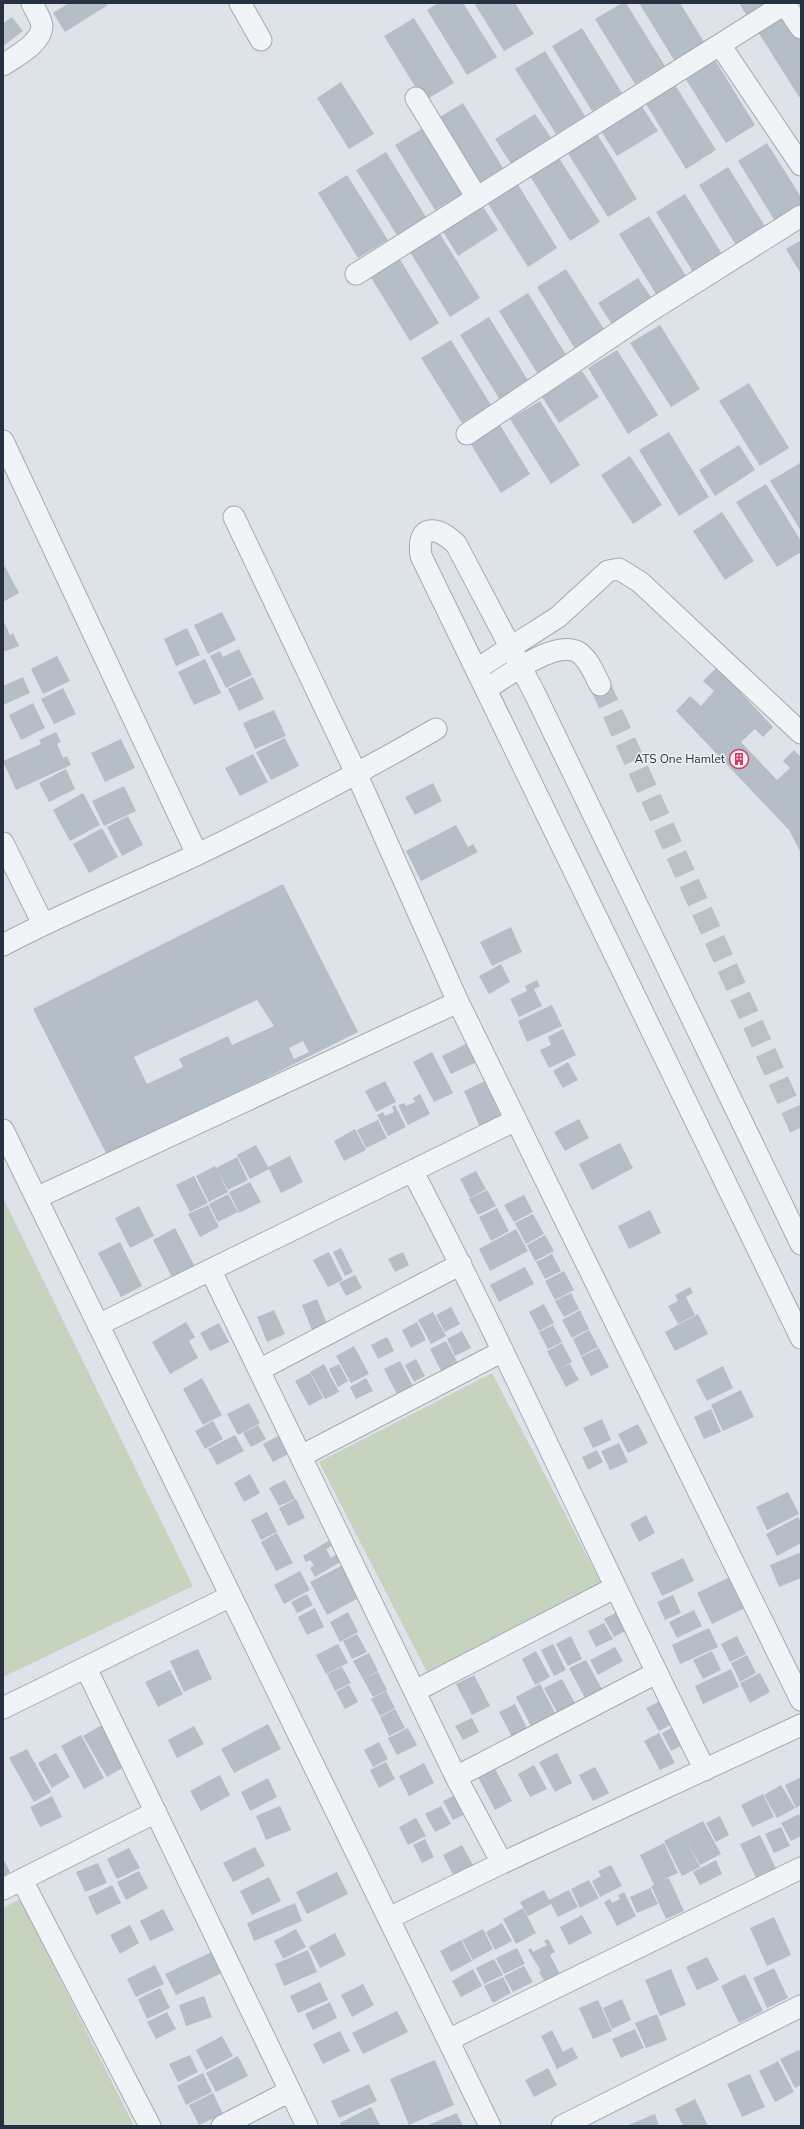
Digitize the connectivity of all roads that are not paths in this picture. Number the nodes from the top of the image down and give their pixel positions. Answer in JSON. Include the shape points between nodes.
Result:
{"nodes":[{"id":1,"x":32,"y":3,"type":"edge"},
{"id":2,"x":240,"y":3,"type":"edge"},
{"id":3,"x":785,"y":3,"type":"edge"},
{"id":4,"x":801,"y":28,"type":"edge"},
{"id":5,"x":261,"y":40,"type":"dead end"},
{"id":6,"x":720,"y":45,"type":"junction"},
{"id":7,"x":3,"y":66,"type":"edge"},
{"id":8,"x":416,"y":98,"type":"dead end"},
{"id":9,"x":801,"y":165,"type":"edge"},
{"id":10,"x":477,"y":198,"type":"junction"},
{"id":11,"x":801,"y":216,"type":"edge"},
{"id":12,"x":356,"y":274,"type":"dead end"},
{"id":13,"x":466,"y":434,"type":"dead end"},
{"id":14,"x":3,"y":440,"type":"edge"},
{"id":15,"x":234,"y":517,"type":"dead end"},
{"id":16,"x":511,"y":646,"type":"junction"},
{"id":17,"x":522,"y":667,"type":"junction"},
{"id":18,"x":476,"y":669,"type":"junction"},
{"id":19,"x":600,"y":685,"type":"tunnel mouth"},
{"id":20,"x":486,"y":689,"type":"junction"},
{"id":21,"x":436,"y":729,"type":"dead end"},
{"id":22,"x":801,"y":733,"type":"edge"},
{"id":23,"x":357,"y":775,"type":"junction"},
{"id":24,"x":3,"y":843,"type":"edge"},
{"id":25,"x":197,"y":854,"type":"junction"},
{"id":26,"x":43,"y":924,"type":"junction"},
{"id":27,"x":3,"y":945,"type":"edge"},
{"id":28,"x":458,"y":1002,"type":"junction"},
{"id":29,"x":516,"y":1120,"type":"junction"},
{"id":30,"x":3,"y":1130,"type":"edge"},
{"id":31,"x":413,"y":1172,"type":"junction"},
{"id":32,"x":36,"y":1198,"type":"junction"},
{"id":33,"x":801,"y":1244,"type":"edge"},
{"id":34,"x":461,"y":1264,"type":"junction"},
{"id":35,"x":211,"y":1271,"type":"junction"},
{"id":36,"x":98,"y":1325,"type":"junction"},
{"id":37,"x":801,"y":1338,"type":"edge"},
{"id":38,"x":503,"y":1351,"type":"junction"},
{"id":39,"x":259,"y":1370,"type":"junction"},
{"id":40,"x":301,"y":1456,"type":"junction"},
{"id":41,"x":614,"y":1588,"type":"junction"},
{"id":42,"x":231,"y":1596,"type":"junction"},
{"id":43,"x":86,"y":1668,"type":"junction"},
{"id":44,"x":656,"y":1673,"type":"junction"},
{"id":45,"x":415,"y":1692,"type":"junction"},
{"id":46,"x":801,"y":1700,"type":"edge"},
{"id":47,"x":3,"y":1708,"type":"edge"},
{"id":48,"x":801,"y":1725,"type":"edge"},
{"id":49,"x":706,"y":1770,"type":"junction"},
{"id":50,"x":456,"y":1777,"type":"junction"},
{"id":51,"x":156,"y":1812,"type":"junction"},
{"id":52,"x":502,"y":1863,"type":"junction"},
{"id":53,"x":801,"y":1868,"type":"edge"},
{"id":54,"x":22,"y":1880,"type":"junction"},
{"id":55,"x":3,"y":1889,"type":"edge"},
{"id":56,"x":389,"y":1918,"type":"junction"},
{"id":57,"x":801,"y":2006,"type":"edge"},
{"id":58,"x":448,"y":2040,"type":"junction"},
{"id":59,"x":290,"y":2091,"type":"junction"},
{"id":60,"x":150,"y":2126,"type":"edge"},
{"id":61,"x":222,"y":2126,"type":"edge"},
{"id":62,"x":307,"y":2126,"type":"edge"},
{"id":63,"x":490,"y":2126,"type":"edge"},
{"id":64,"x":562,"y":2126,"type":"edge"}],
"edges":[{"from":1,"to":7,"type":"street","via":[[42,26],[40,35]]},
{"from":2,"to":5,"type":"street"},
{"from":3,"to":4,"type":"street"},
{"from":3,"to":6,"type":"street"},
{"from":6,"to":9,"type":"street"},
{"from":6,"to":10,"type":"street"},
{"from":8,"to":10,"type":"street"},
{"from":10,"to":12,"type":"street"},
{"from":11,"to":13,"type":"street","via":[[650,311]]},
{"from":14,"to":25,"type":"street"},
{"from":15,"to":23,"type":"street"},
{"from":16,"to":17,"type":"street"},
{"from":16,"to":18,"type":"street"},
{"from":16,"to":18,"type":"street","via":[[456,544],[446,534],[437,530],[428,531],[419,545],[421,556]]},
{"from":16,"to":22,"type":"street","via":[[558,617],[608,572],[619,569],[640,582]]},
{"from":17,"to":19,"type":"street","via":[[560,649],[568,649],[584,657]]},
{"from":17,"to":20,"type":"street"},
{"from":17,"to":33,"type":"street"},
{"from":18,"to":20,"type":"street"},
{"from":20,"to":37,"type":"street"},
{"from":21,"to":23,"type":"street"},
{"from":23,"to":25,"type":"street"},
{"from":23,"to":28,"type":"street"},
{"from":24,"to":26,"type":"street"},
{"from":25,"to":26,"type":"street"},
{"from":26,"to":27,"type":"street"},
{"from":28,"to":29,"type":"street"},
{"from":28,"to":32,"type":"street"},
{"from":29,"to":31,"type":"street"},
{"from":29,"to":46,"type":"street"},
{"from":30,"to":32,"type":"street"},
{"from":31,"to":34,"type":"street"},
{"from":31,"to":35,"type":"street"},
{"from":32,"to":36,"type":"street"},
{"from":34,"to":38,"type":"street"},
{"from":34,"to":39,"type":"street"},
{"from":35,"to":36,"type":"street"},
{"from":35,"to":39,"type":"street"},
{"from":36,"to":42,"type":"street"},
{"from":38,"to":40,"type":"street"},
{"from":38,"to":41,"type":"street"},
{"from":39,"to":40,"type":"street"},
{"from":40,"to":45,"type":"street"},
{"from":41,"to":44,"type":"street"},
{"from":41,"to":45,"type":"street"},
{"from":42,"to":43,"type":"street"},
{"from":42,"to":56,"type":"street"},
{"from":43,"to":47,"type":"street"},
{"from":43,"to":51,"type":"street"},
{"from":44,"to":49,"type":"street"},
{"from":44,"to":50,"type":"street"},
{"from":45,"to":50,"type":"street"},
{"from":48,"to":49,"type":"street"},
{"from":49,"to":52,"type":"street"},
{"from":50,"to":52,"type":"street"},
{"from":51,"to":54,"type":"street"},
{"from":51,"to":59,"type":"street"},
{"from":52,"to":56,"type":"street"},
{"from":53,"to":58,"type":"street"},
{"from":54,"to":55,"type":"street"},
{"from":54,"to":60,"type":"street"},
{"from":56,"to":58,"type":"street"},
{"from":57,"to":64,"type":"street"},
{"from":58,"to":63,"type":"street"},
{"from":59,"to":61,"type":"street"},
{"from":59,"to":62,"type":"street"}]}
